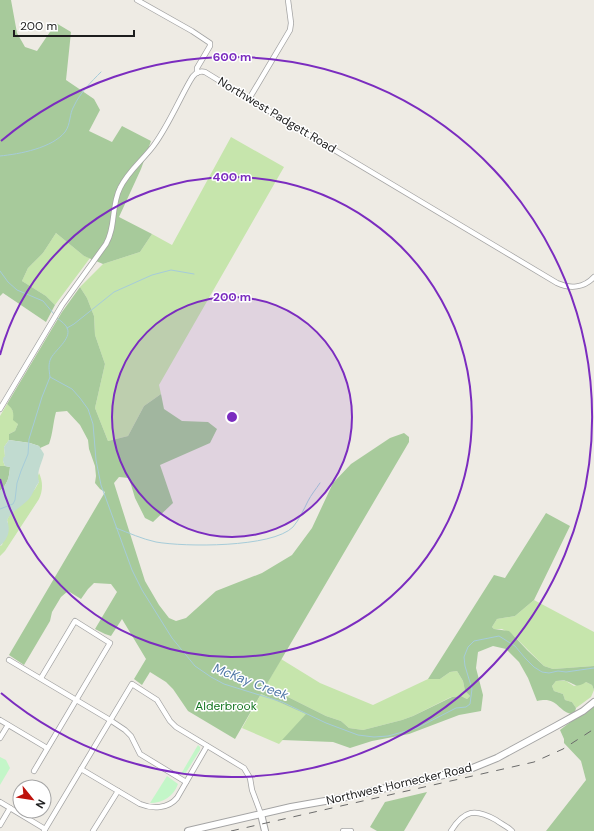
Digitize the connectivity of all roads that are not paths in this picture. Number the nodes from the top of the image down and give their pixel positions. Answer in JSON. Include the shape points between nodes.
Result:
{"nodes":[{"id":1,"x":137,"y":0,"type":"edge"},
{"id":2,"x":288,"y":0,"type":"edge"},
{"id":3,"x":197,"y":73,"type":"junction"},
{"id":4,"x":249,"y":98,"type":"junction"},
{"id":5,"x":594,"y":277,"type":"edge"},
{"id":6,"x":0,"y":409,"type":"edge"},
{"id":7,"x":9,"y":660,"type":"dead end"},
{"id":8,"x":41,"y":678,"type":"junction"},
{"id":9,"x":76,"y":699,"type":"junction"},
{"id":10,"x":594,"y":702,"type":"edge"},
{"id":11,"x":0,"y":720,"type":"edge"},
{"id":12,"x":110,"y":720,"type":"junction"},
{"id":13,"x":8,"y":725,"type":"junction"},
{"id":14,"x":0,"y":738,"type":"edge"},
{"id":15,"x":207,"y":746,"type":"junction"},
{"id":16,"x":47,"y":748,"type":"junction"},
{"id":17,"x":81,"y":769,"type":"junction"},
{"id":18,"x":34,"y":771,"type":"dead end"},
{"id":19,"x":186,"y":782,"type":"junction"},
{"id":20,"x":118,"y":791,"type":"junction"},
{"id":21,"x":0,"y":802,"type":"edge"},
{"id":22,"x":10,"y":808,"type":"junction"},
{"id":23,"x":261,"y":814,"type":"junction"},
{"id":24,"x":263,"y":824,"type":"junction"},
{"id":25,"x":0,"y":825,"type":"edge"},
{"id":26,"x":45,"y":830,"type":"edge"},
{"id":27,"x":93,"y":831,"type":"edge"},
{"id":28,"x":188,"y":831,"type":"edge"},
{"id":29,"x":262,"y":831,"type":"edge"},
{"id":30,"x":265,"y":831,"type":"edge"},
{"id":31,"x":344,"y":831,"type":"edge"},
{"id":32,"x":351,"y":831,"type":"edge"},
{"id":33,"x":451,"y":831,"type":"edge"},
{"id":34,"x":512,"y":831,"type":"edge"}],
"edges":[{"from":1,"to":3,"type":"street","via":[[210,42]]},
{"from":2,"to":4,"type":"street","via":[[290,30]]},
{"from":3,"to":4,"type":"street","name":"Northwest Padgett Road","via":[[205,72]]},
{"from":3,"to":6,"type":"street","via":[[155,144],[122,183],[116,197],[109,240],[62,305]]},
{"from":4,"to":5,"type":"street","name":"Northwest Padgett Road","via":[[557,283],[567,287],[579,286]]},
{"from":7,"to":8,"type":"street"},
{"from":8,"to":9,"type":"street"},
{"from":8,"to":9,"type":"street","via":[[75,622],[110,643]]},
{"from":9,"to":12,"type":"street"},
{"from":9,"to":16,"type":"street"},
{"from":10,"to":23,"type":"street","name":"Northwest Hornecker Road","via":[[560,724],[475,767]]},
{"from":11,"to":13,"type":"street"},
{"from":12,"to":15,"type":"street","via":[[132,684],[156,700],[176,727]]},
{"from":12,"to":17,"type":"street"},
{"from":12,"to":19,"type":"street","via":[[131,736],[140,754]]},
{"from":13,"to":14,"type":"street"},
{"from":13,"to":16,"type":"street"},
{"from":15,"to":19,"type":"street"},
{"from":15,"to":23,"type":"street","via":[[244,768],[250,778]]},
{"from":16,"to":18,"type":"street"},
{"from":17,"to":20,"type":"street"},
{"from":17,"to":26,"type":"street"},
{"from":19,"to":20,"type":"street","via":[[174,801],[161,807],[146,807]]},
{"from":20,"to":27,"type":"street"},
{"from":21,"to":22,"type":"street"},
{"from":22,"to":25,"type":"street"},
{"from":22,"to":26,"type":"street"},
{"from":23,"to":24,"type":"street"},
{"from":23,"to":28,"type":"street","name":"Northwest Hornecker Road"},
{"from":24,"to":29,"type":"street"},
{"from":24,"to":30,"type":"street"},
{"from":31,"to":32,"type":"street"},
{"from":33,"to":34,"type":"street","via":[[467,814],[478,812]]}]}
